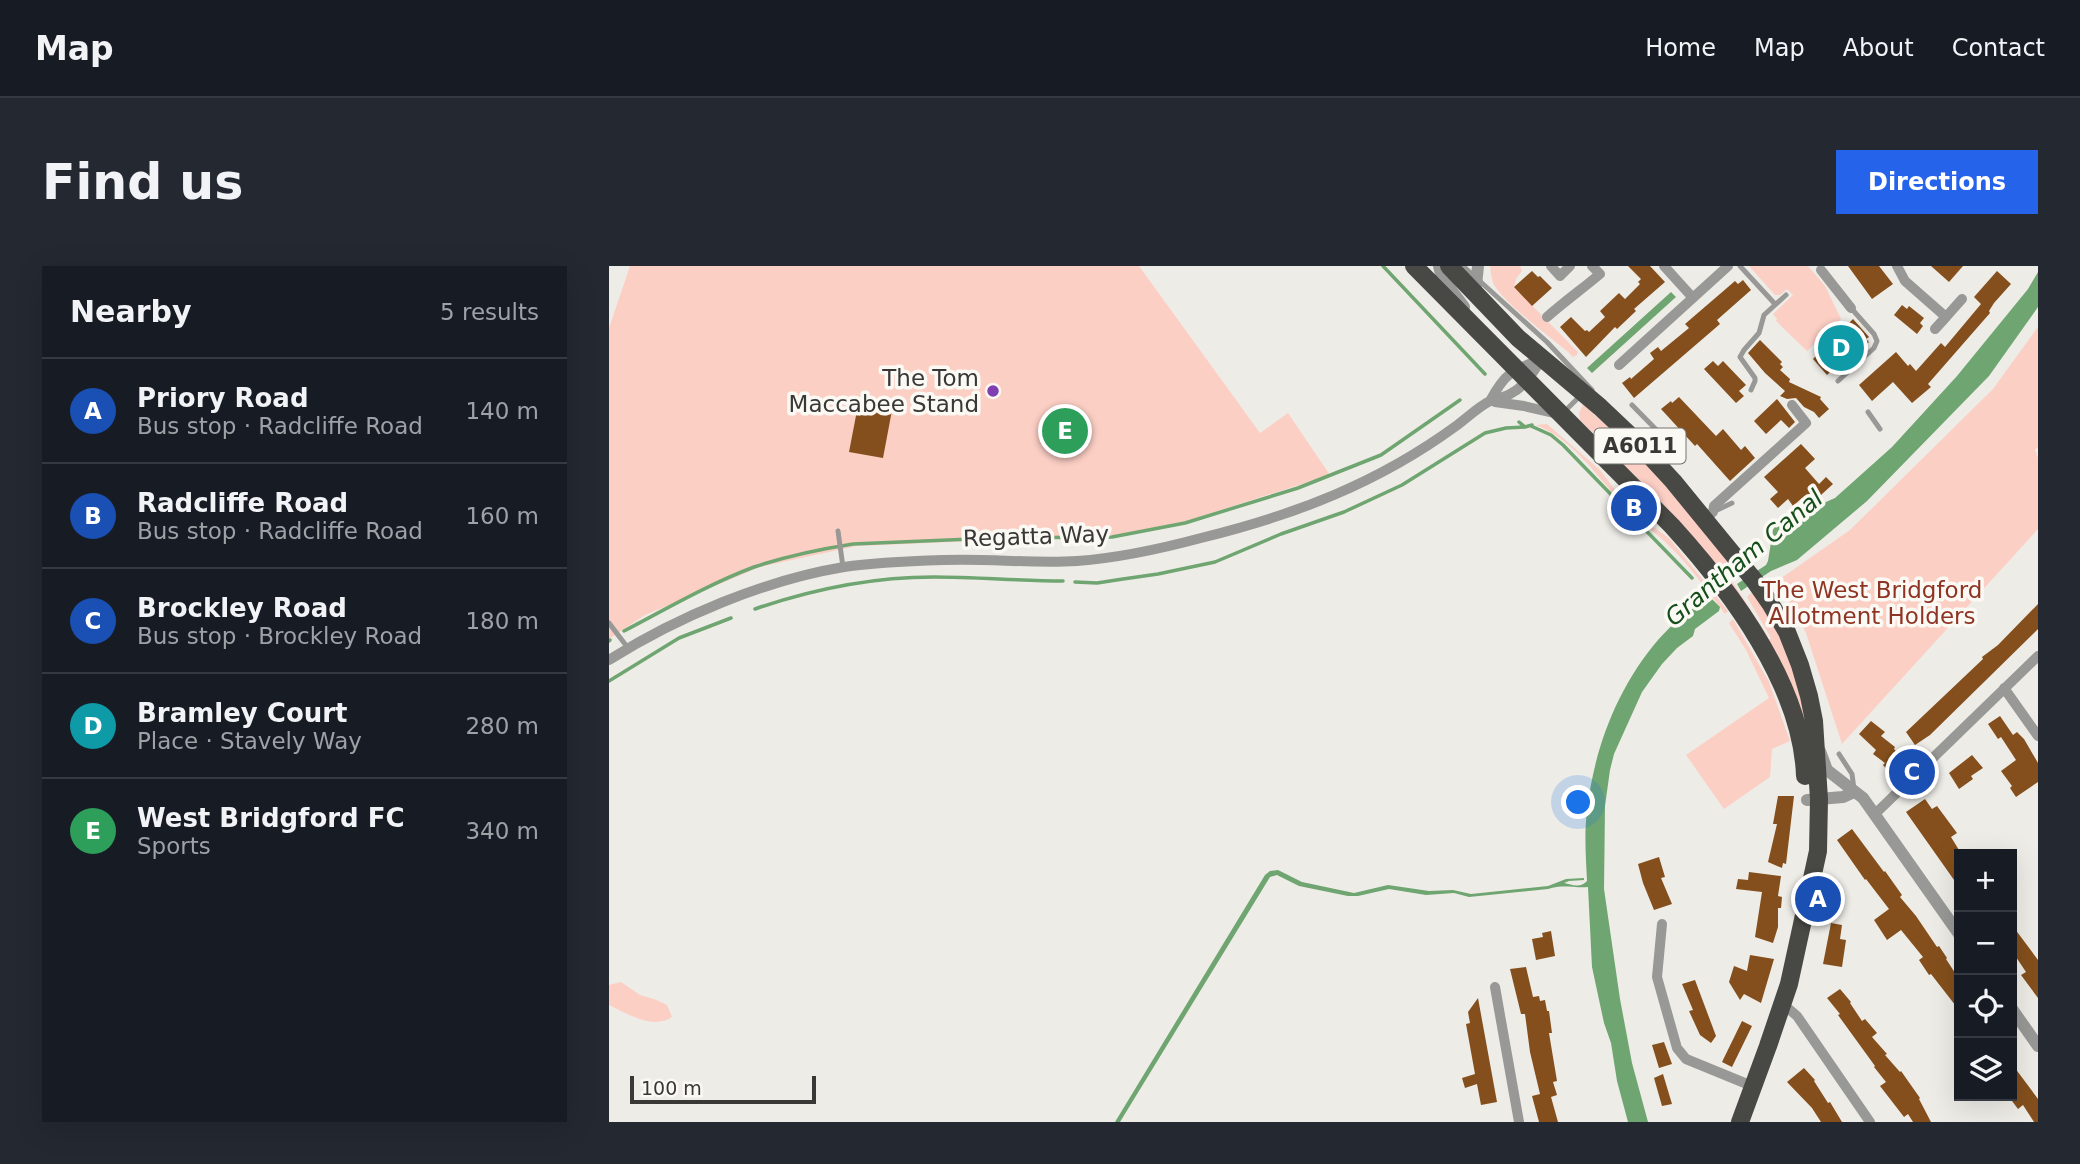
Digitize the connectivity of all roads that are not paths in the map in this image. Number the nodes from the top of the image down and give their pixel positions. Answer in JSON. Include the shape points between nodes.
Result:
{"nodes":[{"id":1,"x":1463,"y":266,"type":"edge"},
{"id":2,"x":1551,"y":266,"type":"edge"},
{"id":3,"x":1570,"y":266,"type":"edge"},
{"id":4,"x":1664,"y":266,"type":"edge"},
{"id":5,"x":1728,"y":266,"type":"edge"},
{"id":6,"x":1740,"y":266,"type":"edge"},
{"id":7,"x":1897,"y":266,"type":"edge"},
{"id":8,"x":1822,"y":267,"type":"edge"},
{"id":9,"x":1435,"y":268,"type":"edge"},
{"id":10,"x":1601,"y":269,"type":"edge"},
{"id":11,"x":1477,"y":279,"type":"edge"},
{"id":12,"x":1786,"y":295,"type":"dead end"},
{"id":13,"x":1693,"y":298,"type":"junction"},
{"id":14,"x":1962,"y":299,"type":"dead end"},
{"id":15,"x":1775,"y":304,"type":"junction"},
{"id":16,"x":1851,"y":308,"type":"joint"},
{"id":17,"x":1547,"y":317,"type":"dead end"},
{"id":18,"x":1946,"y":317,"type":"junction"},
{"id":19,"x":1935,"y":329,"type":"dead end"},
{"id":20,"x":1542,"y":359,"type":"junction"},
{"id":21,"x":1619,"y":365,"type":"dead end"},
{"id":22,"x":1521,"y":375,"type":"junction"},
{"id":23,"x":1838,"y":381,"type":"dead end"},
{"id":24,"x":1751,"y":390,"type":"dead end"},
{"id":25,"x":1583,"y":393,"type":"junction"},
{"id":26,"x":1490,"y":401,"type":"junction"},
{"id":27,"x":1632,"y":404,"type":"dead end"},
{"id":28,"x":1793,"y":405,"type":"dead end"},
{"id":29,"x":1600,"y":407,"type":"junction"},
{"id":30,"x":1868,"y":412,"type":"dead end"},
{"id":31,"x":1561,"y":415,"type":"junction"},
{"id":32,"x":1653,"y":426,"type":"junction"},
{"id":33,"x":1880,"y":429,"type":"dead end"},
{"id":34,"x":1636,"y":441,"type":"junction"},
{"id":35,"x":1682,"y":457,"type":"dead end"},
{"id":36,"x":1732,"y":503,"type":"dead end"},
{"id":37,"x":1709,"y":515,"type":"junction"},
{"id":38,"x":838,"y":531,"type":"dead end"},
{"id":39,"x":843,"y":567,"type":"junction"},
{"id":40,"x":609,"y":623,"type":"edge"},
{"id":41,"x":628,"y":648,"type":"junction"},
{"id":42,"x":2038,"y":656,"type":"edge"},
{"id":43,"x":609,"y":660,"type":"edge"},
{"id":44,"x":2004,"y":688,"type":"junction"},
{"id":45,"x":2038,"y":736,"type":"edge"},
{"id":46,"x":1815,"y":738,"type":"junction"},
{"id":47,"x":1839,"y":754,"type":"dead end"},
{"id":48,"x":1854,"y":792,"type":"junction"},
{"id":49,"x":1813,"y":800,"type":"junction"},
{"id":50,"x":1875,"y":814,"type":"junction"},
{"id":51,"x":1662,"y":924,"type":"dead end"},
{"id":52,"x":1954,"y":927,"type":"edge"},
{"id":53,"x":1495,"y":987,"type":"dead end"},
{"id":54,"x":1783,"y":1004,"type":"junction"},
{"id":55,"x":2017,"y":1016,"type":"edge"},
{"id":56,"x":2038,"y":1046,"type":"edge"},
{"id":57,"x":1752,"y":1086,"type":"junction"},
{"id":58,"x":1519,"y":1122,"type":"edge"},
{"id":59,"x":1740,"y":1122,"type":"edge"},
{"id":60,"x":1870,"y":1122,"type":"edge"}],
"edges":[{"from":1,"to":11,"type":"lane"},
{"from":2,"to":3,"type":"street","via":[[1560,275]]},
{"from":4,"to":13,"type":"street"},
{"from":5,"to":13,"type":"street"},
{"from":6,"to":15,"type":"lane"},
{"from":7,"to":18,"type":"street","via":[[1906,281]]},
{"from":8,"to":16,"type":"street"},
{"from":9,"to":11,"type":"highway","number":"A6011"},
{"from":9,"to":22,"type":"highway","number":"A6011","via":[[1470,324]]},
{"from":10,"to":17,"type":"street"},
{"from":11,"to":20,"type":"highway","number":"A6011","via":[[1518,338]]},
{"from":11,"to":29,"type":"lane","via":[[1547,342],[1592,390]]},
{"from":12,"to":15,"type":"lane"},
{"from":13,"to":21,"type":"street"},
{"from":14,"to":18,"type":"street"},
{"from":15,"to":24,"type":"lane","via":[[1740,357],[1755,378]]},
{"from":16,"to":23,"type":"lane","via":[[1877,341]]},
{"from":18,"to":19,"type":"street"},
{"from":20,"to":22,"type":"street","name":"Regatta Way"},
{"from":20,"to":22,"type":"street","name":"Regatta Way"},
{"from":20,"to":25,"type":"highway","number":"A6011"},
{"from":22,"to":26,"type":"street","name":"Regatta Way","via":[[1500,382]]},
{"from":22,"to":26,"type":"street","name":"Regatta Way","via":[[1510,395]]},
{"from":22,"to":31,"type":"highway","number":"A6011"},
{"from":25,"to":29,"type":"highway","number":"A6011"},
{"from":25,"to":31,"type":"lane"},
{"from":26,"to":31,"type":"street"},
{"from":26,"to":39,"type":"street","name":"Regatta Way","via":[[1420,452],[1368,481],[1225,533],[1153,551],[1079,561],[946,559]]},
{"from":27,"to":32,"type":"lane"},
{"from":28,"to":37,"type":"street","via":[[1806,423]]},
{"from":29,"to":34,"type":"highway","number":"A6011"},
{"from":30,"to":33,"type":"lane"},
{"from":31,"to":49,"type":"highway","number":"A6011","via":[[1708,566],[1761,643],[1798,723]]},
{"from":32,"to":34,"type":"lane"},
{"from":32,"to":35,"type":"lane"},
{"from":34,"to":37,"type":"highway","number":"A6011"},
{"from":36,"to":37,"type":"lane"},
{"from":37,"to":46,"type":"highway","number":"A6011","via":[[1787,632],[1809,696]]},
{"from":38,"to":39,"type":"lane"},
{"from":39,"to":41,"type":"street","name":"Regatta Way","via":[[771,584]]},
{"from":40,"to":41,"type":"lane"},
{"from":41,"to":43,"type":"street","name":"Regatta Way"},
{"from":42,"to":44,"type":"street"},
{"from":44,"to":45,"type":"street"},
{"from":44,"to":50,"type":"street"},
{"from":46,"to":48,"type":"street","via":[[1827,770]]},
{"from":46,"to":49,"type":"highway","number":"A6011"},
{"from":47,"to":48,"type":"lane","via":[[1852,774]]},
{"from":48,"to":49,"type":"street"},
{"from":48,"to":50,"type":"street"},
{"from":49,"to":54,"type":"highway","number":"A6011","via":[[1800,930]]},
{"from":50,"to":52,"type":"street"},
{"from":51,"to":57,"type":"street","via":[[1657,977],[1677,1048],[1686,1059]]},
{"from":53,"to":58,"type":"street"},
{"from":54,"to":57,"type":"highway","number":"A6011"},
{"from":54,"to":60,"type":"street","via":[[1797,1016]]},
{"from":55,"to":56,"type":"street"},
{"from":57,"to":59,"type":"highway","number":"A6011"}]}
